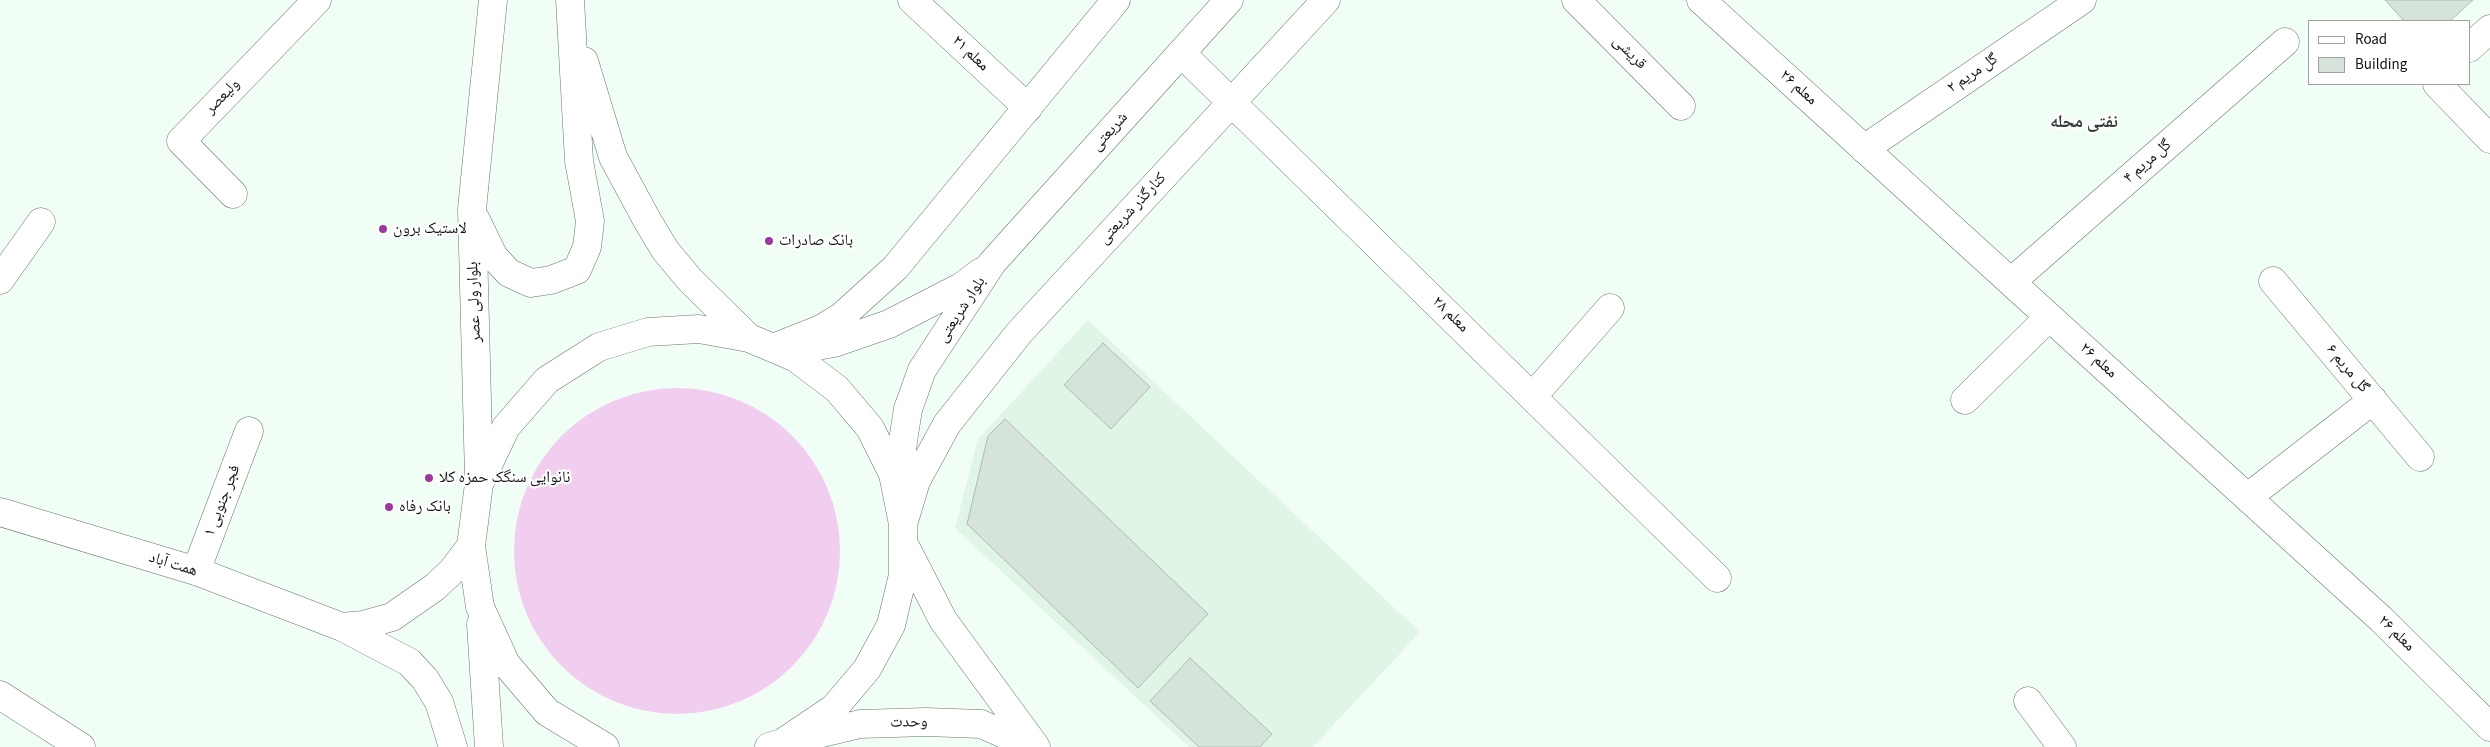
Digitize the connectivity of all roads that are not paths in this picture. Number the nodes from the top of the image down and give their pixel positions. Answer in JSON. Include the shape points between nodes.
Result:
{"nodes":[{"id":1,"x":317,"y":0,"type":"edge"},
{"id":2,"x":493,"y":0,"type":"edge"},
{"id":3,"x":571,"y":0,"type":"edge"},
{"id":4,"x":912,"y":0,"type":"edge"},
{"id":5,"x":1116,"y":0,"type":"edge"},
{"id":6,"x":1229,"y":0,"type":"edge"},
{"id":7,"x":1326,"y":0,"type":"edge"},
{"id":8,"x":1576,"y":0,"type":"edge"},
{"id":9,"x":1701,"y":0,"type":"edge"},
{"id":10,"x":2082,"y":0,"type":"edge"},
{"id":11,"x":2490,"y":29,"type":"edge"},
{"id":12,"x":2285,"y":42,"type":"dead end"},
{"id":13,"x":2470,"y":47,"type":"edge"},
{"id":14,"x":1181,"y":53,"type":"junction"},
{"id":15,"x":2438,"y":85,"type":"edge"},
{"id":16,"x":1232,"y":103,"type":"junction"},
{"id":17,"x":1681,"y":106,"type":"dead end"},
{"id":18,"x":1028,"y":108,"type":"junction"},
{"id":19,"x":2490,"y":139,"type":"edge"},
{"id":20,"x":1864,"y":149,"type":"junction"},
{"id":21,"x":233,"y":194,"type":"dead end"},
{"id":22,"x":472,"y":209,"type":"junction"},
{"id":23,"x":41,"y":222,"type":"dead end"},
{"id":24,"x":992,"y":263,"type":"junction"},
{"id":25,"x":0,"y":280,"type":"edge"},
{"id":26,"x":2273,"y":281,"type":"dead end"},
{"id":27,"x":2011,"y":282,"type":"junction"},
{"id":28,"x":1610,"y":308,"type":"dead end"},
{"id":29,"x":2049,"y":317,"type":"junction"},
{"id":30,"x":761,"y":343,"type":"junction"},
{"id":31,"x":1533,"y":396,"type":"junction"},
{"id":32,"x":1965,"y":400,"type":"dead end"},
{"id":33,"x":2373,"y":400,"type":"junction"},
{"id":34,"x":249,"y":431,"type":"dead end"},
{"id":35,"x":2420,"y":456,"type":"dead end"},
{"id":36,"x":479,"y":484,"type":"junction"},
{"id":37,"x":2248,"y":497,"type":"junction"},
{"id":38,"x":0,"y":512,"type":"edge"},
{"id":39,"x":902,"y":522,"type":"junction"},
{"id":40,"x":471,"y":546,"type":"junction"},
{"id":41,"x":196,"y":571,"type":"junction"},
{"id":42,"x":1717,"y":578,"type":"dead end"},
{"id":43,"x":480,"y":608,"type":"junction"},
{"id":44,"x":342,"y":627,"type":"junction"},
{"id":45,"x":0,"y":695,"type":"edge"},
{"id":46,"x":2028,"y":701,"type":"dead end"},
{"id":47,"x":2490,"y":727,"type":"edge"},
{"id":48,"x":776,"y":746,"type":"edge"},
{"id":49,"x":81,"y":747,"type":"edge"},
{"id":50,"x":453,"y":747,"type":"edge"},
{"id":51,"x":488,"y":747,"type":"edge"},
{"id":52,"x":605,"y":747,"type":"edge"},
{"id":53,"x":1035,"y":747,"type":"edge"},
{"id":54,"x":2062,"y":747,"type":"edge"}],
"edges":[{"from":1,"to":21,"type":"main road","name":"ولیعصر","via":[[181,141]]},
{"from":2,"to":22,"type":"main road","name":"بلوار ولی عصر"},
{"from":3,"to":22,"type":"main road","via":[[579,161],[590,221],[587,246],[577,270],[551,280],[531,283],[509,272],[494,257]]},
{"from":3,"to":30,"type":"main road","via":[[601,120],[613,157],[630,191],[665,250],[709,301]]},
{"from":4,"to":18,"type":"main road","name":"معلم ۲۱"},
{"from":5,"to":18,"type":"main road"},
{"from":6,"to":14,"type":"main road","name":"شریعتی"},
{"from":7,"to":16,"type":"main road","name":"کنارگذر شریعتی"},
{"from":8,"to":17,"type":"main road","name":"قریشی"},
{"from":9,"to":20,"type":"main road","name":"معلم ۲۶"},
{"from":10,"to":20,"type":"main road","name":"گل مریم ۲"},
{"from":11,"to":13,"type":"main road"},
{"from":12,"to":27,"type":"main road","name":"گل مریم ۴"},
{"from":14,"to":16,"type":"main road","name":"معلم ۲۸"},
{"from":14,"to":24,"type":"main road","name":"شریعتی"},
{"from":15,"to":19,"type":"main road"},
{"from":16,"to":31,"type":"main road","name":"معلم ۲۸"},
{"from":16,"to":39,"type":"main road","name":"کنارگذر شریعتی","via":[[1019,333],[947,424],[916,481]]},
{"from":18,"to":30,"type":"main road","via":[[935,222],[865,297],[841,318],[820,330]]},
{"from":20,"to":27,"type":"main road","name":"معلم ۲۶"},
{"from":22,"to":36,"type":"main road","name":"بلوار ولی عصر"},
{"from":23,"to":25,"type":"main road"},
{"from":24,"to":30,"type":"main road","name":"بلوار شریعتی","via":[[937,300],[859,336],[808,349]]},
{"from":24,"to":39,"type":"main road","name":"بلوار شریعتی","via":[[922,370],[908,410],[903,440]]},
{"from":26,"to":33,"type":"main road","name":"گل مریم ۶"},
{"from":27,"to":29,"type":"main road","name":"معلم ۲۶"},
{"from":28,"to":31,"type":"main road"},
{"from":29,"to":32,"type":"main road"},
{"from":29,"to":37,"type":"main road","name":"معلم ۲۶"},
{"from":30,"to":36,"type":"main road","via":[[699,329],[648,332],[600,347],[546,380],[506,427]]},
{"from":30,"to":39,"type":"main road","via":[[796,358],[837,389],[864,422],[892,474]]},
{"from":31,"to":42,"type":"main road","name":"معلم ۲۸"},
{"from":33,"to":35,"type":"main road","name":"گل مریم ۶"},
{"from":33,"to":37,"type":"main road"},
{"from":34,"to":41,"type":"main road","name":"فجر جنوبی ۱"},
{"from":36,"to":40,"type":"main road"},
{"from":37,"to":47,"type":"main road","name":"معلم ۲۶","via":[[2381,619]]},
{"from":38,"to":41,"type":"main road","name":"همت آباد"},
{"from":39,"to":48,"type":"main road","via":[[903,575],[891,624],[867,669],[834,708]]},
{"from":39,"to":53,"type":"main road","name":"وحدت","via":[[942,620]]},
{"from":40,"to":43,"type":"main road"},
{"from":40,"to":44,"type":"main road","via":[[435,587],[392,616],[363,625]]},
{"from":41,"to":44,"type":"main road","name":"همت آباد"},
{"from":43,"to":51,"type":"main road"},
{"from":43,"to":52,"type":"main road","via":[[506,664],[547,712]]},
{"from":44,"to":50,"type":"main road","name":"همت آباد","via":[[409,662],[425,679],[439,702]]},
{"from":45,"to":49,"type":"main road"},
{"from":46,"to":54,"type":"main road"},
{"from":48,"to":53,"type":"main road","name":"وحدت","via":[[860,724],[926,722],[981,724]]}]}
